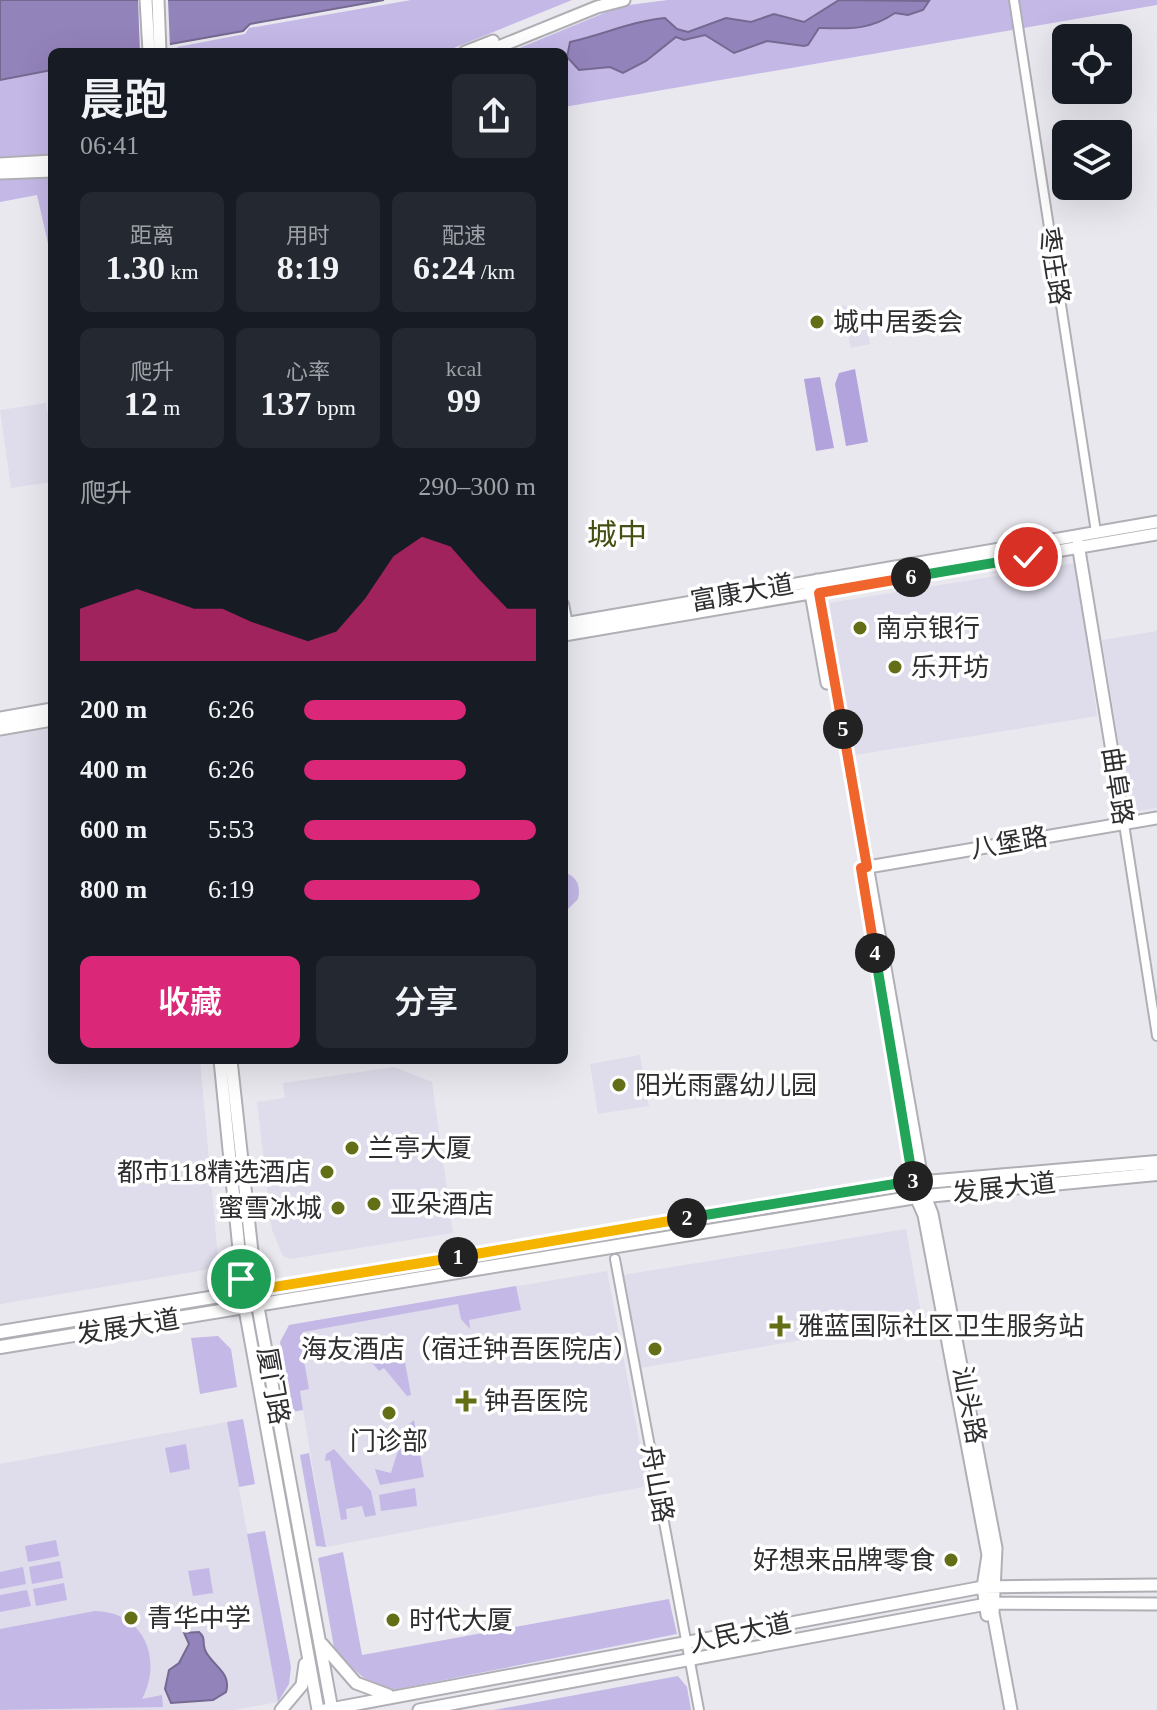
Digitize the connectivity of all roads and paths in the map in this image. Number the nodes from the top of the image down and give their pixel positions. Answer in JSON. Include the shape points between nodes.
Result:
{"nodes":[{"id":1,"x":146,"y":0,"type":"edge"},
{"id":2,"x":158,"y":0,"type":"edge"},
{"id":3,"x":602,"y":0,"type":"edge"},
{"id":4,"x":624,"y":0,"type":"edge"},
{"id":5,"x":1014,"y":0,"type":"edge"},
{"id":6,"x":149,"y":48,"type":"edge"},
{"id":7,"x":160,"y":48,"type":"edge"},
{"id":8,"x":476,"y":48,"type":"edge"},
{"id":9,"x":496,"y":48,"type":"edge"},
{"id":10,"x":48,"y":161,"type":"edge"},
{"id":11,"x":0,"y":164,"type":"edge"},
{"id":12,"x":48,"y":171,"type":"edge"},
{"id":13,"x":0,"y":173,"type":"edge"},
{"id":14,"x":1157,"y":522,"type":"edge"},
{"id":15,"x":1096,"y":532,"type":"junction"},
{"id":16,"x":1157,"y":534,"type":"edge"},
{"id":17,"x":1078,"y":542,"type":"junction"},
{"id":18,"x":814,"y":587,"type":"junction"},
{"id":19,"x":568,"y":628,"type":"edge"},
{"id":20,"x":48,"y":710,"type":"edge"},
{"id":21,"x":0,"y":718,"type":"edge"},
{"id":22,"x":48,"y":721,"type":"edge"},
{"id":23,"x":0,"y":729,"type":"edge"},
{"id":24,"x":1157,"y":818,"type":"edge"},
{"id":25,"x":1124,"y":824,"type":"junction"},
{"id":26,"x":864,"y":868,"type":"junction"},
{"id":27,"x":1157,"y":1036,"type":"edge"},
{"id":28,"x":220,"y":1064,"type":"edge"},
{"id":29,"x":231,"y":1064,"type":"edge"},
{"id":30,"x":1157,"y":1162,"type":"edge"},
{"id":31,"x":1157,"y":1174,"type":"edge"},
{"id":32,"x":918,"y":1183,"type":"junction"},
{"id":33,"x":920,"y":1197,"type":"junction"},
{"id":34,"x":615,"y":1259,"type":"dead end"},
{"id":35,"x":257,"y":1290,"type":"junction"},
{"id":36,"x":243,"y":1292,"type":"junction"},
{"id":37,"x":252,"y":1308,"type":"junction"},
{"id":38,"x":0,"y":1332,"type":"edge"},
{"id":39,"x":0,"y":1347,"type":"edge"},
{"id":40,"x":1157,"y":1585,"type":"edge"},
{"id":41,"x":988,"y":1587,"type":"junction"},
{"id":42,"x":988,"y":1604,"type":"junction"},
{"id":43,"x":1157,"y":1604,"type":"edge"},
{"id":44,"x":319,"y":1638,"type":"junction"},
{"id":45,"x":306,"y":1643,"type":"junction"},
{"id":46,"x":686,"y":1644,"type":"junction"},
{"id":47,"x":689,"y":1659,"type":"junction"},
{"id":48,"x":400,"y":1696,"type":"junction"},
{"id":49,"x":281,"y":1710,"type":"edge"},
{"id":50,"x":318,"y":1710,"type":"edge"},
{"id":51,"x":329,"y":1710,"type":"edge"},
{"id":52,"x":419,"y":1710,"type":"edge"},
{"id":53,"x":699,"y":1710,"type":"edge"},
{"id":54,"x":1005,"y":1710,"type":"edge"},
{"id":55,"x":1011,"y":1710,"type":"edge"}],
"edges":[{"from":1,"to":6,"type":"street"},
{"from":2,"to":7,"type":"street"},
{"from":3,"to":8,"type":"street"},
{"from":4,"to":9,"type":"street"},
{"from":5,"to":15,"type":"street","name":"枣庄路"},
{"from":10,"to":11,"type":"street"},
{"from":12,"to":13,"type":"street"},
{"from":14,"to":15,"type":"street","name":"富康大道"},
{"from":15,"to":17,"type":"street","name":"富康大道"},
{"from":16,"to":17,"type":"street","name":"富康大道"},
{"from":17,"to":18,"type":"street","name":"富康大道"},
{"from":17,"to":25,"type":"street","name":"曲阜路"},
{"from":18,"to":19,"type":"street","name":"富康大道"},
{"from":18,"to":26,"type":"street","name":"汕头路"},
{"from":20,"to":21,"type":"street"},
{"from":22,"to":23,"type":"street"},
{"from":24,"to":25,"type":"street","name":"八堡路"},
{"from":25,"to":26,"type":"street","name":"八堡路"},
{"from":25,"to":27,"type":"street","name":"曲阜路"},
{"from":26,"to":32,"type":"street","name":"汕头路"},
{"from":28,"to":36,"type":"street","name":"厦门路"},
{"from":29,"to":35,"type":"street","name":"厦门路"},
{"from":30,"to":32,"type":"main road","name":"发展大道"},
{"from":31,"to":33,"type":"main road","name":"发展大道"},
{"from":32,"to":33,"type":"street","name":"汕头路"},
{"from":32,"to":35,"type":"main road","name":"发展大道"},
{"from":33,"to":37,"type":"main road","name":"发展大道"},
{"from":33,"to":41,"type":"street","name":"汕头路","via":[[988,1555]]},
{"from":34,"to":46,"type":"street","name":"舟山路"},
{"from":35,"to":36,"type":"main road","name":"发展大道"},
{"from":35,"to":37,"type":"street","name":"厦门路"},
{"from":36,"to":37,"type":"street","name":"厦门路"},
{"from":36,"to":38,"type":"main road","name":"发展大道"},
{"from":37,"to":39,"type":"main road","name":"发展大道"},
{"from":37,"to":44,"type":"street","name":"厦门路"},
{"from":37,"to":45,"type":"street","name":"厦门路"},
{"from":40,"to":41,"type":"street","name":"人民大道"},
{"from":41,"to":42,"type":"street","name":"汕头路"},
{"from":41,"to":46,"type":"street","name":"人民大道"},
{"from":42,"to":43,"type":"street","name":"人民大道"},
{"from":42,"to":47,"type":"street","name":"人民大道"},
{"from":42,"to":54,"type":"street","name":"汕头路"},
{"from":42,"to":55,"type":"street","name":"汕头路"},
{"from":44,"to":48,"type":"street","via":[[356,1683],[378,1694]]},
{"from":44,"to":51,"type":"street","name":"厦门路"},
{"from":45,"to":49,"type":"street","via":[[302,1685]]},
{"from":45,"to":50,"type":"street","name":"厦门路"},
{"from":46,"to":47,"type":"street","name":"舟山路"},
{"from":46,"to":48,"type":"street","name":"人民大道"},
{"from":47,"to":52,"type":"street","name":"人民大道"},
{"from":47,"to":53,"type":"street","name":"舟山路"},
{"from":48,"to":51,"type":"street","name":"人民大道"}]}
